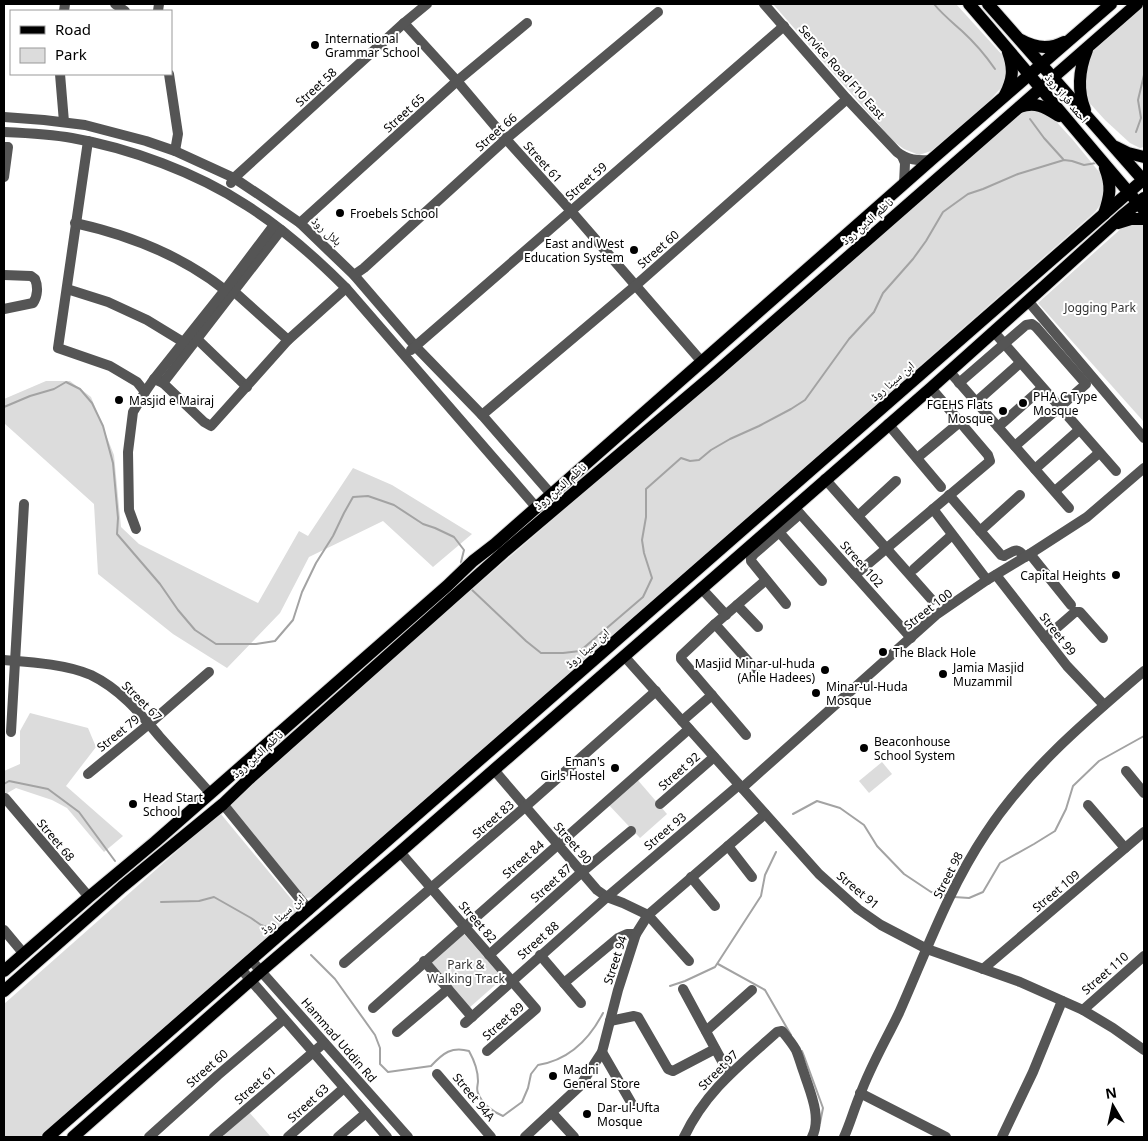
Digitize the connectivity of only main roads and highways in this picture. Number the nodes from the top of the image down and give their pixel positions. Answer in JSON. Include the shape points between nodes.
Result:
{"nodes":[{"id":1,"x":969,"y":4,"type":"edge"},
{"id":2,"x":988,"y":4,"type":"edge"},
{"id":3,"x":1111,"y":4,"type":"edge"},
{"id":4,"x":1137,"y":4,"type":"edge"},
{"id":5,"x":1076,"y":35,"type":"junction"},
{"id":6,"x":1019,"y":39,"type":"junction"},
{"id":7,"x":1006,"y":46,"type":"junction"},
{"id":8,"x":1088,"y":47,"type":"junction"},
{"id":9,"x":1041,"y":65,"type":"junction"},
{"id":10,"x":1030,"y":75,"type":"junction"},
{"id":11,"x":1053,"y":78,"type":"junction"},
{"id":12,"x":1041,"y":88,"type":"junction"},
{"id":13,"x":1002,"y":99,"type":"junction"},
{"id":14,"x":1018,"y":108,"type":"junction"},
{"id":15,"x":1088,"y":116,"type":"junction"},
{"id":16,"x":1068,"y":121,"type":"junction"},
{"id":17,"x":1112,"y":145,"type":"junction"},
{"id":18,"x":1144,"y":157,"type":"edge"},
{"id":19,"x":1102,"y":162,"type":"junction"},
{"id":20,"x":1144,"y":180,"type":"edge"},
{"id":21,"x":1129,"y":192,"type":"junction"},
{"id":22,"x":1142,"y":204,"type":"edge"},
{"id":23,"x":1104,"y":214,"type":"junction"},
{"id":24,"x":1144,"y":219,"type":"edge"},
{"id":25,"x":1110,"y":227,"type":"junction"},
{"id":26,"x":856,"y":228,"type":"junction"},
{"id":27,"x":867,"y":240,"type":"junction"},
{"id":28,"x":1069,"y":244,"type":"junction"},
{"id":29,"x":1079,"y":255,"type":"junction"},
{"id":30,"x":1008,"y":298,"type":"junction"},
{"id":31,"x":1018,"y":310,"type":"junction"},
{"id":32,"x":634,"y":422,"type":"junction"},
{"id":33,"x":643,"y":433,"type":"junction"},
{"id":34,"x":499,"y":548,"type":"junction"},
{"id":35,"x":616,"y":641,"type":"junction"},
{"id":36,"x":626,"y":655,"type":"junction"},
{"id":37,"x":239,"y":768,"type":"junction"},
{"id":38,"x":249,"y":779,"type":"junction"},
{"id":39,"x":113,"y":877,"type":"junction"},
{"id":40,"x":342,"y":881,"type":"junction"},
{"id":41,"x":122,"y":887,"type":"junction"},
{"id":42,"x":352,"y":894,"type":"junction"},
{"id":43,"x":4,"y":971,"type":"edge"},
{"id":44,"x":4,"y":991,"type":"edge"},
{"id":45,"x":48,"y":1137,"type":"edge"},
{"id":46,"x":73,"y":1137,"type":"edge"}],
"edges":[{"from":1,"to":7,"type":"main road","name":"احمد فراز روڈ"},
{"from":2,"to":6,"type":"main road","name":"احمد فراز روڈ"},
{"from":3,"to":5,"type":"main road","name":"ناظم الدین روڈ"},
{"from":4,"to":8,"type":"main road","name":"ناظم الدین روڈ"},
{"from":5,"to":6,"type":"main road","via":[[1045,48]]},
{"from":5,"to":9,"type":"main road","name":"ناظم الدین روڈ"},
{"from":6,"to":9,"type":"main road","name":"احمد فراز روڈ"},
{"from":7,"to":10,"type":"main road","name":"احمد فراز روڈ"},
{"from":7,"to":13,"type":"main road","via":[[1013,74]]},
{"from":8,"to":11,"type":"main road","name":"ناظم الدین روڈ"},
{"from":8,"to":15,"type":"main road","via":[[1080,75],[1082,103]]},
{"from":9,"to":10,"type":"main road","name":"ناظم الدین روڈ"},
{"from":9,"to":11,"type":"main road","name":"احمد فراز روڈ"},
{"from":10,"to":12,"type":"main road","name":"احمد فراز روڈ"},
{"from":10,"to":13,"type":"main road","name":"ناظم الدین روڈ"},
{"from":11,"to":12,"type":"main road","name":"ناظم الدین روڈ"},
{"from":11,"to":15,"type":"main road","name":"احمد فراز روڈ"},
{"from":12,"to":14,"type":"main road","name":"ناظم الدین روڈ"},
{"from":12,"to":16,"type":"main road","name":"احمد فراز روڈ"},
{"from":13,"to":26,"type":"main road","name":"ناظم الدین روڈ"},
{"from":14,"to":16,"type":"main road","via":[[1038,105]]},
{"from":14,"to":27,"type":"main road","name":"ناظم الدین روڈ"},
{"from":15,"to":17,"type":"main road","name":"احمد فراز روڈ"},
{"from":16,"to":19,"type":"main road","name":"احمد فراز روڈ"},
{"from":17,"to":18,"type":"main road"},
{"from":17,"to":20,"type":"main road","name":"احمد فراز روڈ"},
{"from":19,"to":21,"type":"main road","name":"احمد فراز روڈ"},
{"from":19,"to":23,"type":"main road","via":[[1110,190]]},
{"from":20,"to":21,"type":"main road","name":"ابن سینا روڈ"},
{"from":21,"to":22,"type":"main road","name":"احمد فراز روڈ"},
{"from":21,"to":23,"type":"main road","name":"ابن سینا روڈ"},
{"from":22,"to":25,"type":"main road"},
{"from":23,"to":28,"type":"main road","name":"ابن سینا روڈ"},
{"from":24,"to":25,"type":"main road","via":[[1124,220]]},
{"from":25,"to":29,"type":"main road"},
{"from":26,"to":27,"type":"main road"},
{"from":26,"to":32,"type":"main road","name":"ناظم الدین روڈ"},
{"from":27,"to":33,"type":"main road","name":"ناظم الدین روڈ"},
{"from":28,"to":29,"type":"main road"},
{"from":28,"to":30,"type":"main road","name":"ابن سینا روڈ"},
{"from":29,"to":31,"type":"main road"},
{"from":30,"to":31,"type":"main road"},
{"from":30,"to":35,"type":"main road","name":"ابن سینا روڈ"},
{"from":31,"to":36,"type":"main road","via":[[826,479],[797,510],[701,588]]},
{"from":32,"to":33,"type":"main road"},
{"from":32,"to":34,"type":"main road","name":"ناظم الدین روڈ","via":[[551,494]]},
{"from":33,"to":34,"type":"main road","name":"ناظم الدین روڈ"},
{"from":34,"to":37,"type":"main road","name":"ناظم الدین روڈ","via":[[473,561]]},
{"from":34,"to":38,"type":"main road","name":"ناظم الدین روڈ","via":[[480,574]]},
{"from":35,"to":36,"type":"main road"},
{"from":35,"to":40,"type":"main road","name":"ابن سینا روڈ"},
{"from":36,"to":42,"type":"main road"},
{"from":37,"to":38,"type":"main road"},
{"from":37,"to":39,"type":"main road","name":"ناظم الدین روڈ"},
{"from":38,"to":41,"type":"main road","name":"ناظم الدین روڈ"},
{"from":39,"to":41,"type":"main road"},
{"from":39,"to":43,"type":"main road","name":"ناظم الدین روڈ"},
{"from":40,"to":42,"type":"main road"},
{"from":40,"to":45,"type":"main road","name":"ابن سینا روڈ"},
{"from":41,"to":44,"type":"main road","name":"ناظم الدین روڈ"},
{"from":42,"to":46,"type":"main road"}]}
